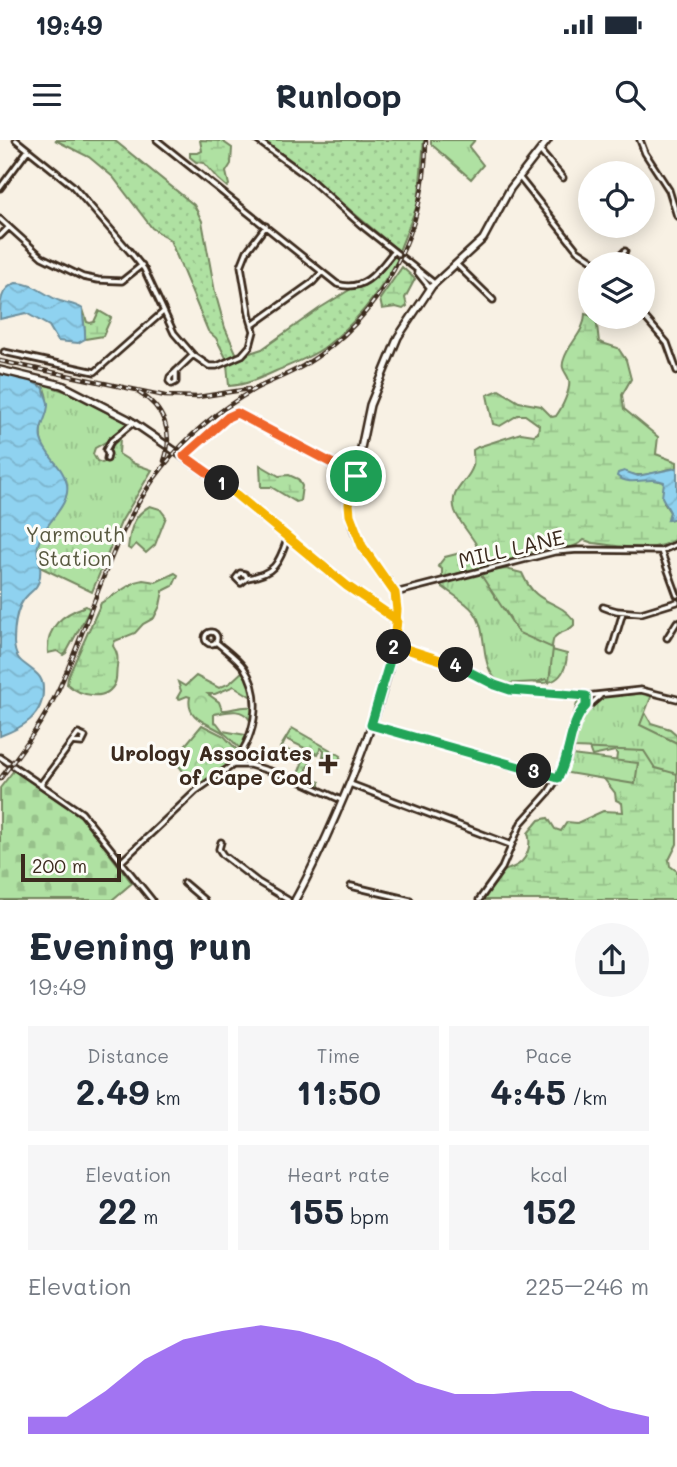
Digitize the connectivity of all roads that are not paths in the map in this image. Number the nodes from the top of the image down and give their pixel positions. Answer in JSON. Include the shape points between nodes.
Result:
{"nodes":[{"id":1,"x":16,"y":140,"type":"edge"},
{"id":2,"x":158,"y":140,"type":"edge"},
{"id":3,"x":257,"y":140,"type":"edge"},
{"id":4,"x":548,"y":140,"type":"edge"},
{"id":5,"x":640,"y":140,"type":"edge"},
{"id":6,"x":28,"y":150,"type":"junction"},
{"id":7,"x":540,"y":152,"type":"junction"},
{"id":8,"x":519,"y":177,"type":"junction"},
{"id":9,"x":563,"y":178,"type":"dead end"},
{"id":10,"x":0,"y":188,"type":"edge"},
{"id":11,"x":677,"y":216,"type":"edge"},
{"id":12,"x":0,"y":219,"type":"edge"},
{"id":13,"x":267,"y":226,"type":"junction"},
{"id":14,"x":9,"y":227,"type":"junction"},
{"id":15,"x":0,"y":236,"type":"edge"},
{"id":16,"x":394,"y":251,"type":"junction"},
{"id":17,"x":580,"y":252,"type":"edge"},
{"id":18,"x":456,"y":264,"type":"junction"},
{"id":19,"x":142,"y":265,"type":"junction"},
{"id":20,"x":322,"y":272,"type":"junction"},
{"id":21,"x":432,"y":286,"type":"junction"},
{"id":22,"x":492,"y":300,"type":"dead end"},
{"id":23,"x":163,"y":312,"type":"junction"},
{"id":24,"x":253,"y":324,"type":"junction"},
{"id":25,"x":655,"y":329,"type":"edge"},
{"id":26,"x":4,"y":352,"type":"dead end"},
{"id":27,"x":193,"y":355,"type":"junction"},
{"id":28,"x":0,"y":370,"type":"edge"},
{"id":29,"x":176,"y":371,"type":"dead end"},
{"id":30,"x":677,"y":371,"type":"edge"},
{"id":31,"x":134,"y":422,"type":"junction"},
{"id":32,"x":184,"y":456,"type":"junction"},
{"id":33,"x":107,"y":458,"type":"dead end"},
{"id":34,"x":356,"y":476,"type":"junction"},
{"id":35,"x":288,"y":537,"type":"junction"},
{"id":36,"x":677,"y":544,"type":"edge"},
{"id":37,"x":661,"y":551,"type":"junction"},
{"id":38,"x":247,"y":578,"type":"dead end"},
{"id":39,"x":395,"y":593,"type":"junction"},
{"id":40,"x":677,"y":595,"type":"edge"},
{"id":41,"x":677,"y":602,"type":"edge"},
{"id":42,"x":611,"y":610,"type":"dead end"},
{"id":43,"x":623,"y":612,"type":"junction"},
{"id":44,"x":397,"y":620,"type":"junction"},
{"id":45,"x":677,"y":622,"type":"edge"},
{"id":46,"x":667,"y":638,"type":"dead end"},
{"id":47,"x":216,"y":642,"type":"dead end"},
{"id":48,"x":394,"y":645,"type":"junction"},
{"id":49,"x":611,"y":652,"type":"dead end"},
{"id":50,"x":602,"y":695,"type":"junction"},
{"id":51,"x":586,"y":696,"type":"junction"},
{"id":52,"x":677,"y":699,"type":"edge"},
{"id":53,"x":586,"y":706,"type":"junction"},
{"id":54,"x":371,"y":725,"type":"junction"},
{"id":55,"x":72,"y":742,"type":"dead end"},
{"id":56,"x":244,"y":748,"type":"junction"},
{"id":57,"x":0,"y":757,"type":"edge"},
{"id":58,"x":250,"y":765,"type":"junction"},
{"id":59,"x":230,"y":766,"type":"junction"},
{"id":60,"x":558,"y":778,"type":"junction"},
{"id":61,"x":348,"y":783,"type":"junction"},
{"id":62,"x":41,"y":784,"type":"junction"},
{"id":63,"x":341,"y":800,"type":"junction"},
{"id":64,"x":221,"y":842,"type":"dead end"},
{"id":65,"x":511,"y":845,"type":"junction"},
{"id":66,"x":121,"y":862,"type":"junction"},
{"id":67,"x":184,"y":883,"type":"dead end"},
{"id":68,"x":351,"y":886,"type":"dead end"},
{"id":69,"x":152,"y":900,"type":"edge"},
{"id":70,"x":204,"y":900,"type":"edge"},
{"id":71,"x":288,"y":900,"type":"edge"},
{"id":72,"x":295,"y":900,"type":"edge"},
{"id":73,"x":410,"y":900,"type":"edge"},
{"id":74,"x":479,"y":900,"type":"edge"}],
"edges":[{"from":1,"to":6,"type":"street"},
{"from":2,"to":13,"type":"street"},
{"from":3,"to":16,"type":"street"},
{"from":4,"to":7,"type":"main road"},
{"from":5,"to":11,"type":"street","via":[[669,190]]},
{"from":6,"to":10,"type":"street"},
{"from":6,"to":19,"type":"street","via":[[72,186]]},
{"from":7,"to":8,"type":"main road"},
{"from":7,"to":9,"type":"street"},
{"from":8,"to":17,"type":"street"},
{"from":8,"to":18,"type":"main road","via":[[488,232]]},
{"from":12,"to":14,"type":"street"},
{"from":13,"to":20,"type":"street"},
{"from":13,"to":24,"type":"street","via":[[241,266]]},
{"from":14,"to":15,"type":"street"},
{"from":14,"to":19,"type":"street","via":[[42,257],[92,279],[122,281]]},
{"from":16,"to":20,"type":"street","via":[[356,286],[337,284]]},
{"from":16,"to":21,"type":"street"},
{"from":18,"to":21,"type":"main road"},
{"from":18,"to":22,"type":"street"},
{"from":19,"to":23,"type":"street"},
{"from":20,"to":24,"type":"street"},
{"from":21,"to":34,"type":"main road","via":[[398,337],[379,382]]},
{"from":23,"to":26,"type":"street","via":[[94,372]]},
{"from":23,"to":27,"type":"street"},
{"from":24,"to":27,"type":"street","via":[[250,346],[233,360],[213,366]]},
{"from":25,"to":30,"type":"street","via":[[667,343]]},
{"from":27,"to":29,"type":"street"},
{"from":28,"to":31,"type":"main road","via":[[62,385]]},
{"from":31,"to":32,"type":"main road"},
{"from":31,"to":33,"type":"street","via":[[111,441],[105,449]]},
{"from":32,"to":34,"type":"street","via":[[234,413]]},
{"from":32,"to":35,"type":"main road"},
{"from":34,"to":39,"type":"main road","via":[[349,504],[352,523],[362,546]]},
{"from":35,"to":38,"type":"street","via":[[274,568]]},
{"from":35,"to":44,"type":"main road"},
{"from":36,"to":37,"type":"street","name":"MILL LANE"},
{"from":37,"to":39,"type":"street","name":"MILL LANE","via":[[554,552]]},
{"from":37,"to":40,"type":"street"},
{"from":39,"to":44,"type":"main road"},
{"from":41,"to":43,"type":"street","via":[[647,613]]},
{"from":42,"to":43,"type":"street"},
{"from":43,"to":49,"type":"street"},
{"from":44,"to":48,"type":"main road"},
{"from":45,"to":46,"type":"street"},
{"from":47,"to":56,"type":"street","via":[[252,681],[254,724]]},
{"from":48,"to":51,"type":"street","via":[[454,664],[504,688]]},
{"from":48,"to":54,"type":"main road"},
{"from":50,"to":51,"type":"street"},
{"from":50,"to":52,"type":"street","via":[[641,690]]},
{"from":50,"to":53,"type":"street"},
{"from":51,"to":53,"type":"street"},
{"from":53,"to":60,"type":"street","via":[[575,721],[568,759]]},
{"from":54,"to":60,"type":"street"},
{"from":54,"to":61,"type":"main road"},
{"from":55,"to":62,"type":"street"},
{"from":56,"to":58,"type":"street"},
{"from":56,"to":59,"type":"street"},
{"from":57,"to":62,"type":"street"},
{"from":58,"to":59,"type":"street"},
{"from":58,"to":63,"type":"street"},
{"from":59,"to":66,"type":"street","via":[[196,791]]},
{"from":60,"to":65,"type":"street","via":[[522,821]]},
{"from":61,"to":63,"type":"main road"},
{"from":61,"to":65,"type":"street"},
{"from":62,"to":66,"type":"street","via":[[82,813]]},
{"from":63,"to":72,"type":"main road"},
{"from":64,"to":71,"type":"street","via":[[223,855]]},
{"from":65,"to":74,"type":"street","via":[[502,868]]},
{"from":66,"to":69,"type":"street"},
{"from":67,"to":70,"type":"street"},
{"from":68,"to":73,"type":"street"}]}
